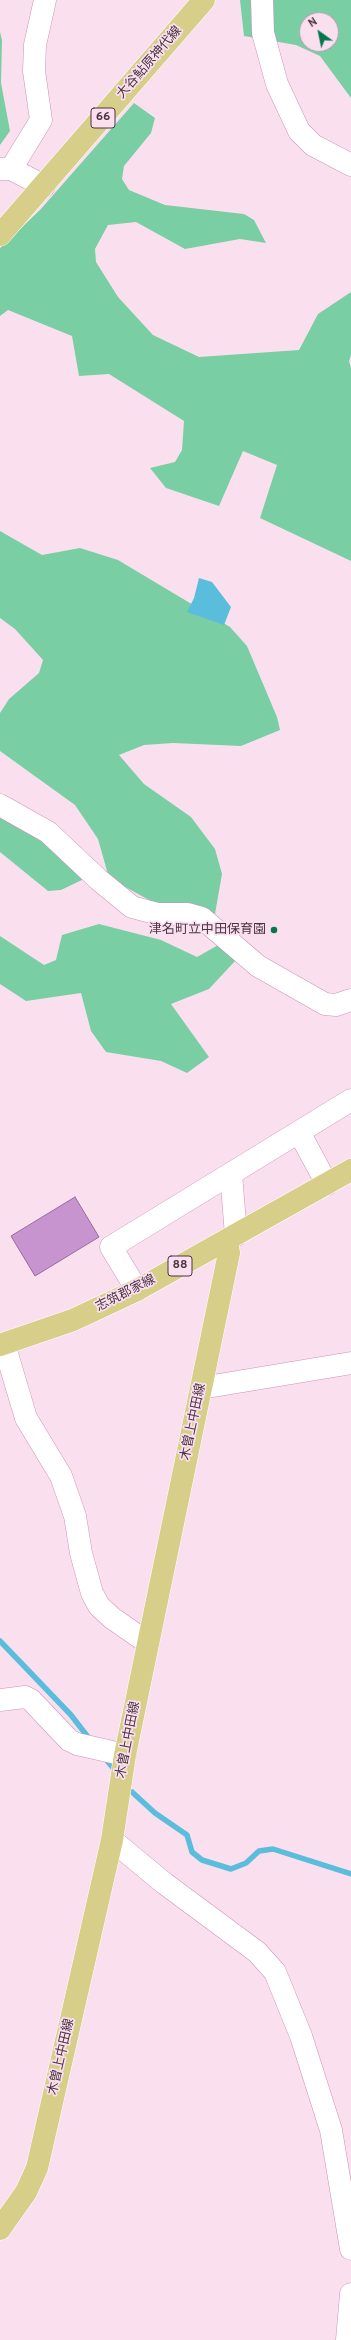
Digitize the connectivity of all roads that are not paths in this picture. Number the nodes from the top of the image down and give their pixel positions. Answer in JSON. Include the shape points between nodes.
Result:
{"nodes":[{"id":1,"x":45,"y":0,"type":"edge"},
{"id":2,"x":204,"y":0,"type":"edge"},
{"id":3,"x":262,"y":0,"type":"edge"},
{"id":4,"x":351,"y":165,"type":"edge"},
{"id":5,"x":5,"y":169,"type":"edge"},
{"id":6,"x":44,"y":186,"type":"junction"},
{"id":7,"x":0,"y":234,"type":"edge"},
{"id":8,"x":0,"y":805,"type":"edge"},
{"id":9,"x":351,"y":1000,"type":"edge"},
{"id":10,"x":351,"y":1100,"type":"edge"},
{"id":11,"x":299,"y":1132,"type":"junction"},
{"id":12,"x":351,"y":1170,"type":"edge"},
{"id":13,"x":231,"y":1174,"type":"junction"},
{"id":14,"x":327,"y":1184,"type":"junction"},
{"id":15,"x":231,"y":1237,"type":"junction"},
{"id":16,"x":137,"y":1290,"type":"junction"},
{"id":17,"x":2,"y":1344,"type":"edge"},
{"id":18,"x":351,"y":1363,"type":"edge"},
{"id":19,"x":201,"y":1388,"type":"junction"},
{"id":20,"x":148,"y":1643,"type":"junction"},
{"id":21,"x":0,"y":1700,"type":"edge"},
{"id":22,"x":125,"y":1755,"type":"junction"},
{"id":23,"x":112,"y":1840,"type":"junction"},
{"id":24,"x":0,"y":2229,"type":"edge"},
{"id":25,"x":351,"y":2249,"type":"edge"},
{"id":26,"x":351,"y":2294,"type":"edge"},
{"id":27,"x":342,"y":2338,"type":"edge"}],
"edges":[{"from":1,"to":5,"type":"street","via":[[35,45],[34,70],[42,120]]},
{"from":2,"to":6,"type":"main road","name":"大谷鮎原神代線","number":"66"},
{"from":3,"to":4,"type":"street","via":[[263,33],[278,84],[299,131],[314,145]]},
{"from":5,"to":6,"type":"street"},
{"from":6,"to":7,"type":"main road","name":"大谷鮎原神代線","number":"66"},
{"from":8,"to":9,"type":"street","via":[[48,832],[132,907],[158,914],[188,914],[202,918],[258,966],[325,1004],[336,1006]]},
{"from":10,"to":11,"type":"street"},
{"from":11,"to":13,"type":"street"},
{"from":11,"to":14,"type":"street"},
{"from":12,"to":14,"type":"main road","name":"志筑郡家線","number":"88"},
{"from":13,"to":15,"type":"street"},
{"from":13,"to":16,"type":"street","via":[[111,1247]]},
{"from":14,"to":15,"type":"main road","name":"志筑郡家線","number":"88"},
{"from":15,"to":16,"type":"main road","name":"志筑郡家線","number":"88"},
{"from":15,"to":19,"type":"main road","name":"木曽上中田線"},
{"from":16,"to":17,"type":"main road","name":"志筑郡家線","number":"88","via":[[73,1320]]},
{"from":17,"to":20,"type":"street","via":[[26,1418],[61,1476],[73,1509],[92,1593],[99,1606],[112,1618]]},
{"from":18,"to":19,"type":"street"},
{"from":19,"to":20,"type":"main road","name":"木曽上中田線"},
{"from":20,"to":22,"type":"main road","name":"木曽上中田線"},
{"from":21,"to":22,"type":"street","via":[[25,1697],[69,1740]]},
{"from":22,"to":23,"type":"main road","name":"木曽上中田線"},
{"from":23,"to":24,"type":"main road","name":"木曽上中田線","via":[[37,2168],[26,2192]]},
{"from":23,"to":25,"type":"street","via":[[164,1883],[257,1952],[275,1972],[301,2036],[331,2130]]},
{"from":26,"to":27,"type":"street"}]}
